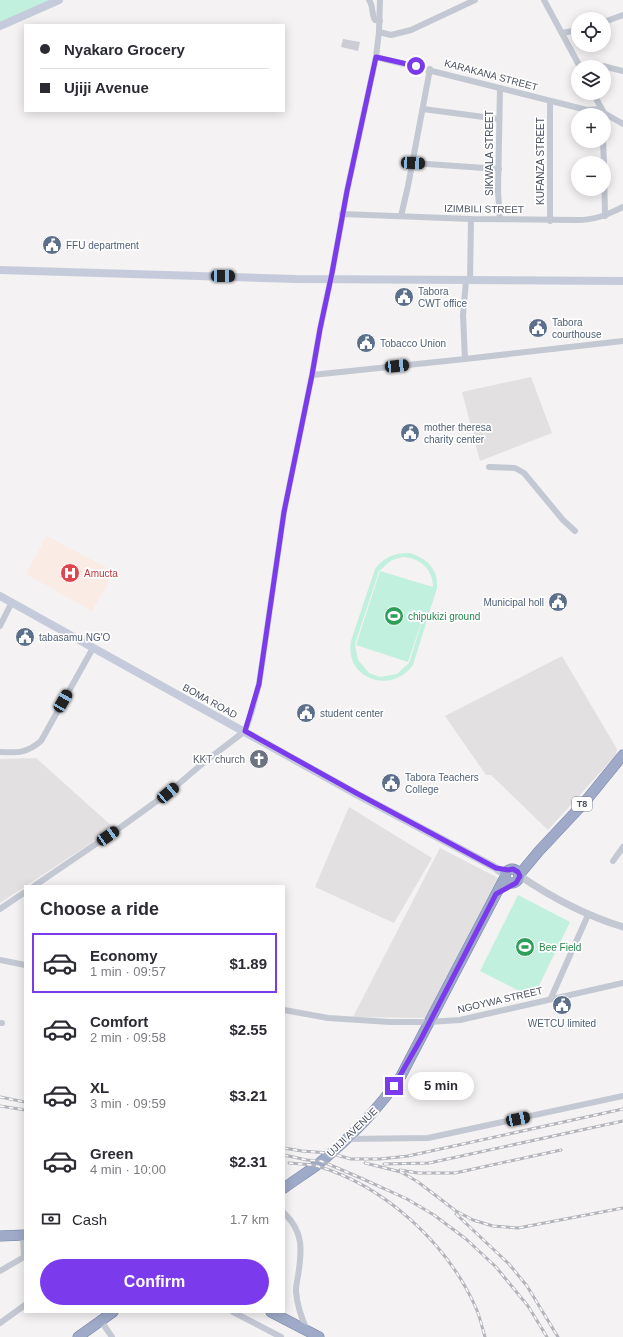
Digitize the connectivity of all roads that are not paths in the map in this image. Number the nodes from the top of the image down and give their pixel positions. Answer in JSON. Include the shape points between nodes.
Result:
{"nodes":[{"id":1,"x":59,"y":0,"type":"edge"},
{"id":2,"x":369,"y":0,"type":"edge"},
{"id":3,"x":380,"y":0,"type":"edge"},
{"id":4,"x":475,"y":0,"type":"edge"},
{"id":5,"x":544,"y":0,"type":"edge"},
{"id":6,"x":623,"y":15,"type":"edge"},
{"id":7,"x":611,"y":19,"type":"edge"},
{"id":8,"x":380,"y":21,"type":"junction"},
{"id":9,"x":0,"y":26,"type":"edge"},
{"id":10,"x":571,"y":31,"type":"edge"},
{"id":11,"x":379,"y":32,"type":"junction"},
{"id":12,"x":562,"y":33,"type":"junction"},
{"id":13,"x":376,"y":57,"type":"junction"},
{"id":14,"x":577,"y":60,"type":"edge"},
{"id":15,"x":611,"y":68,"type":"edge"},
{"id":16,"x":430,"y":69,"type":"junction"},
{"id":17,"x":623,"y":71,"type":"edge"},
{"id":18,"x":500,"y":88,"type":"junction"},
{"id":19,"x":550,"y":101,"type":"junction"},
{"id":20,"x":578,"y":108,"type":"edge"},
{"id":21,"x":423,"y":109,"type":"junction"},
{"id":22,"x":611,"y":117,"type":"edge"},
{"id":23,"x":499,"y":119,"type":"junction"},
{"id":24,"x":623,"y":124,"type":"edge"},
{"id":25,"x":413,"y":163,"type":"junction"},
{"id":26,"x":499,"y":169,"type":"junction"},
{"id":27,"x":605,"y":196,"type":"edge"},
{"id":28,"x":623,"y":207,"type":"edge"},
{"id":29,"x":342,"y":214,"type":"junction"},
{"id":30,"x":401,"y":216,"type":"junction"},
{"id":31,"x":605,"y":216,"type":"junction"},
{"id":32,"x":471,"y":219,"type":"junction"},
{"id":33,"x":500,"y":219,"type":"junction"},
{"id":34,"x":550,"y":220,"type":"junction"},
{"id":35,"x":0,"y":270,"type":"edge"},
{"id":36,"x":330,"y":279,"type":"junction"},
{"id":37,"x":468,"y":281,"type":"junction"},
{"id":38,"x":623,"y":281,"type":"edge"},
{"id":39,"x":623,"y":341,"type":"edge"},
{"id":40,"x":465,"y":360,"type":"junction"},
{"id":41,"x":312,"y":375,"type":"junction"},
{"id":42,"x":489,"y":467,"type":"dead end"},
{"id":43,"x":575,"y":530,"type":"dead end"},
{"id":44,"x":0,"y":596,"type":"edge"},
{"id":45,"x":12,"y":602,"type":"junction"},
{"id":46,"x":0,"y":626,"type":"edge"},
{"id":47,"x":94,"y":648,"type":"junction"},
{"id":48,"x":245,"y":731,"type":"junction"},
{"id":49,"x":0,"y":752,"type":"edge"},
{"id":50,"x":623,"y":755,"type":"edge"},
{"id":51,"x":623,"y":847,"type":"edge"},
{"id":52,"x":613,"y":861,"type":"dead end"},
{"id":53,"x":513,"y":876,"type":"junction"},
{"id":54,"x":35,"y":885,"type":"edge"},
{"id":55,"x":24,"y":893,"type":"edge"},
{"id":56,"x":0,"y":909,"type":"edge"},
{"id":57,"x":588,"y":915,"type":"junction"},
{"id":58,"x":623,"y":927,"type":"edge"},
{"id":59,"x":0,"y":960,"type":"edge"},
{"id":60,"x":24,"y":965,"type":"edge"},
{"id":61,"x":623,"y":983,"type":"edge"},
{"id":62,"x":551,"y":998,"type":"junction"},
{"id":63,"x":285,"y":1010,"type":"edge"},
{"id":64,"x":429,"y":1022,"type":"junction"},
{"id":65,"x":623,"y":1096,"type":"edge"},
{"id":66,"x":347,"y":1139,"type":"junction"},
{"id":67,"x":285,"y":1187,"type":"edge"},
{"id":68,"x":285,"y":1214,"type":"edge"},
{"id":69,"x":24,"y":1235,"type":"edge"},
{"id":70,"x":0,"y":1236,"type":"edge"},
{"id":71,"x":0,"y":1271,"type":"edge"},
{"id":72,"x":24,"y":1306,"type":"edge"},
{"id":73,"x":112,"y":1313,"type":"edge"},
{"id":74,"x":235,"y":1313,"type":"edge"},
{"id":75,"x":273,"y":1313,"type":"edge"},
{"id":76,"x":101,"y":1321,"type":"junction"},
{"id":77,"x":0,"y":1323,"type":"edge"},
{"id":78,"x":307,"y":1330,"type":"junction"},
{"id":79,"x":78,"y":1337,"type":"edge"},
{"id":80,"x":112,"y":1337,"type":"edge"},
{"id":81,"x":282,"y":1337,"type":"edge"},
{"id":82,"x":319,"y":1337,"type":"edge"}],
"edges":[{"from":1,"to":9,"type":"main road"},
{"from":2,"to":8,"type":"street","via":[[373,6],[373,18]]},
{"from":3,"to":8,"type":"street"},
{"from":4,"to":11,"type":"street","via":[[411,30],[391,35]]},
{"from":5,"to":12,"type":"street"},
{"from":6,"to":7,"type":"street"},
{"from":8,"to":11,"type":"street"},
{"from":10,"to":12,"type":"street"},
{"from":11,"to":13,"type":"street"},
{"from":12,"to":14,"type":"street"},
{"from":13,"to":16,"type":"street","name":"KARAKANA STREET"},
{"from":13,"to":29,"type":"street"},
{"from":15,"to":17,"type":"street"},
{"from":16,"to":18,"type":"street","name":"KARAKANA STREET"},
{"from":16,"to":21,"type":"street"},
{"from":18,"to":19,"type":"street","name":"KARAKANA STREET"},
{"from":18,"to":23,"type":"street","name":"SIKWALA STREET"},
{"from":19,"to":20,"type":"street","name":"KARAKANA STREET"},
{"from":19,"to":34,"type":"street","name":"KUFANZA STREET"},
{"from":21,"to":23,"type":"street"},
{"from":21,"to":25,"type":"street"},
{"from":22,"to":24,"type":"street"},
{"from":23,"to":26,"type":"street","name":"SIKWALA STREET"},
{"from":25,"to":26,"type":"street"},
{"from":25,"to":30,"type":"street"},
{"from":26,"to":33,"type":"street","name":"SIKWALA STREET"},
{"from":27,"to":31,"type":"street"},
{"from":28,"to":31,"type":"street","name":"IZIMBILI STREET"},
{"from":29,"to":30,"type":"street","name":"IZIMBILI STREET"},
{"from":29,"to":36,"type":"street"},
{"from":30,"to":32,"type":"street","name":"IZIMBILI STREET"},
{"from":31,"to":34,"type":"street","name":"IZIMBILI STREET","via":[[590,220]]},
{"from":32,"to":33,"type":"street","name":"IZIMBILI STREET"},
{"from":32,"to":37,"type":"street"},
{"from":33,"to":34,"type":"street","name":"IZIMBILI STREET"},
{"from":35,"to":36,"type":"main road"},
{"from":36,"to":37,"type":"main road"},
{"from":36,"to":41,"type":"street"},
{"from":37,"to":38,"type":"main road"},
{"from":37,"to":40,"type":"street","via":[[463,315]]},
{"from":39,"to":40,"type":"street"},
{"from":40,"to":41,"type":"street"},
{"from":41,"to":48,"type":"street","via":[[284,512],[259,684]]},
{"from":42,"to":43,"type":"street","via":[[515,468],[524,473],[563,520]]},
{"from":44,"to":45,"type":"main road","name":"BOMA ROAD"},
{"from":45,"to":46,"type":"street"},
{"from":45,"to":47,"type":"main road","name":"BOMA ROAD"},
{"from":47,"to":48,"type":"main road","name":"BOMA ROAD"},
{"from":47,"to":49,"type":"street","via":[[41,741],[33,748],[20,753]]},
{"from":48,"to":53,"type":"main road","name":"BOMA ROAD"},
{"from":48,"to":54,"type":"street","via":[[168,793]]},
{"from":50,"to":53,"type":"highway","number":"T8","via":[[584,802]]},
{"from":51,"to":52,"type":"street"},
{"from":53,"to":57,"type":"street"},
{"from":53,"to":64,"type":"highway","name":"UJIJI AVENUE","number":"T8","via":[[496,894]]},
{"from":55,"to":56,"type":"street"},
{"from":57,"to":58,"type":"street"},
{"from":57,"to":62,"type":"street"},
{"from":59,"to":60,"type":"street"},
{"from":61,"to":62,"type":"street","name":"NGOYWA STREET"},
{"from":62,"to":64,"type":"street","name":"NGOYWA STREET","via":[[460,1020]]},
{"from":63,"to":64,"type":"street","name":"NGOYWA STREET","via":[[328,1018]]},
{"from":64,"to":66,"type":"highway","name":"UJIJI AVENUE","number":"T8","via":[[388,1096]]},
{"from":65,"to":66,"type":"street","via":[[428,1138]]},
{"from":66,"to":67,"type":"highway","name":"UJIJI AVENUE","number":"T8"},
{"from":68,"to":78,"type":"street","via":[[300,1236],[296,1290],[299,1313]]},
{"from":69,"to":70,"type":"highway"},
{"from":69,"to":71,"type":"street","via":[[24,1256]]},
{"from":72,"to":77,"type":"street"},
{"from":73,"to":76,"type":"highway"},
{"from":74,"to":81,"type":"street"},
{"from":75,"to":78,"type":"highway"},
{"from":76,"to":79,"type":"highway"},
{"from":76,"to":80,"type":"street"},
{"from":78,"to":82,"type":"highway"}]}
